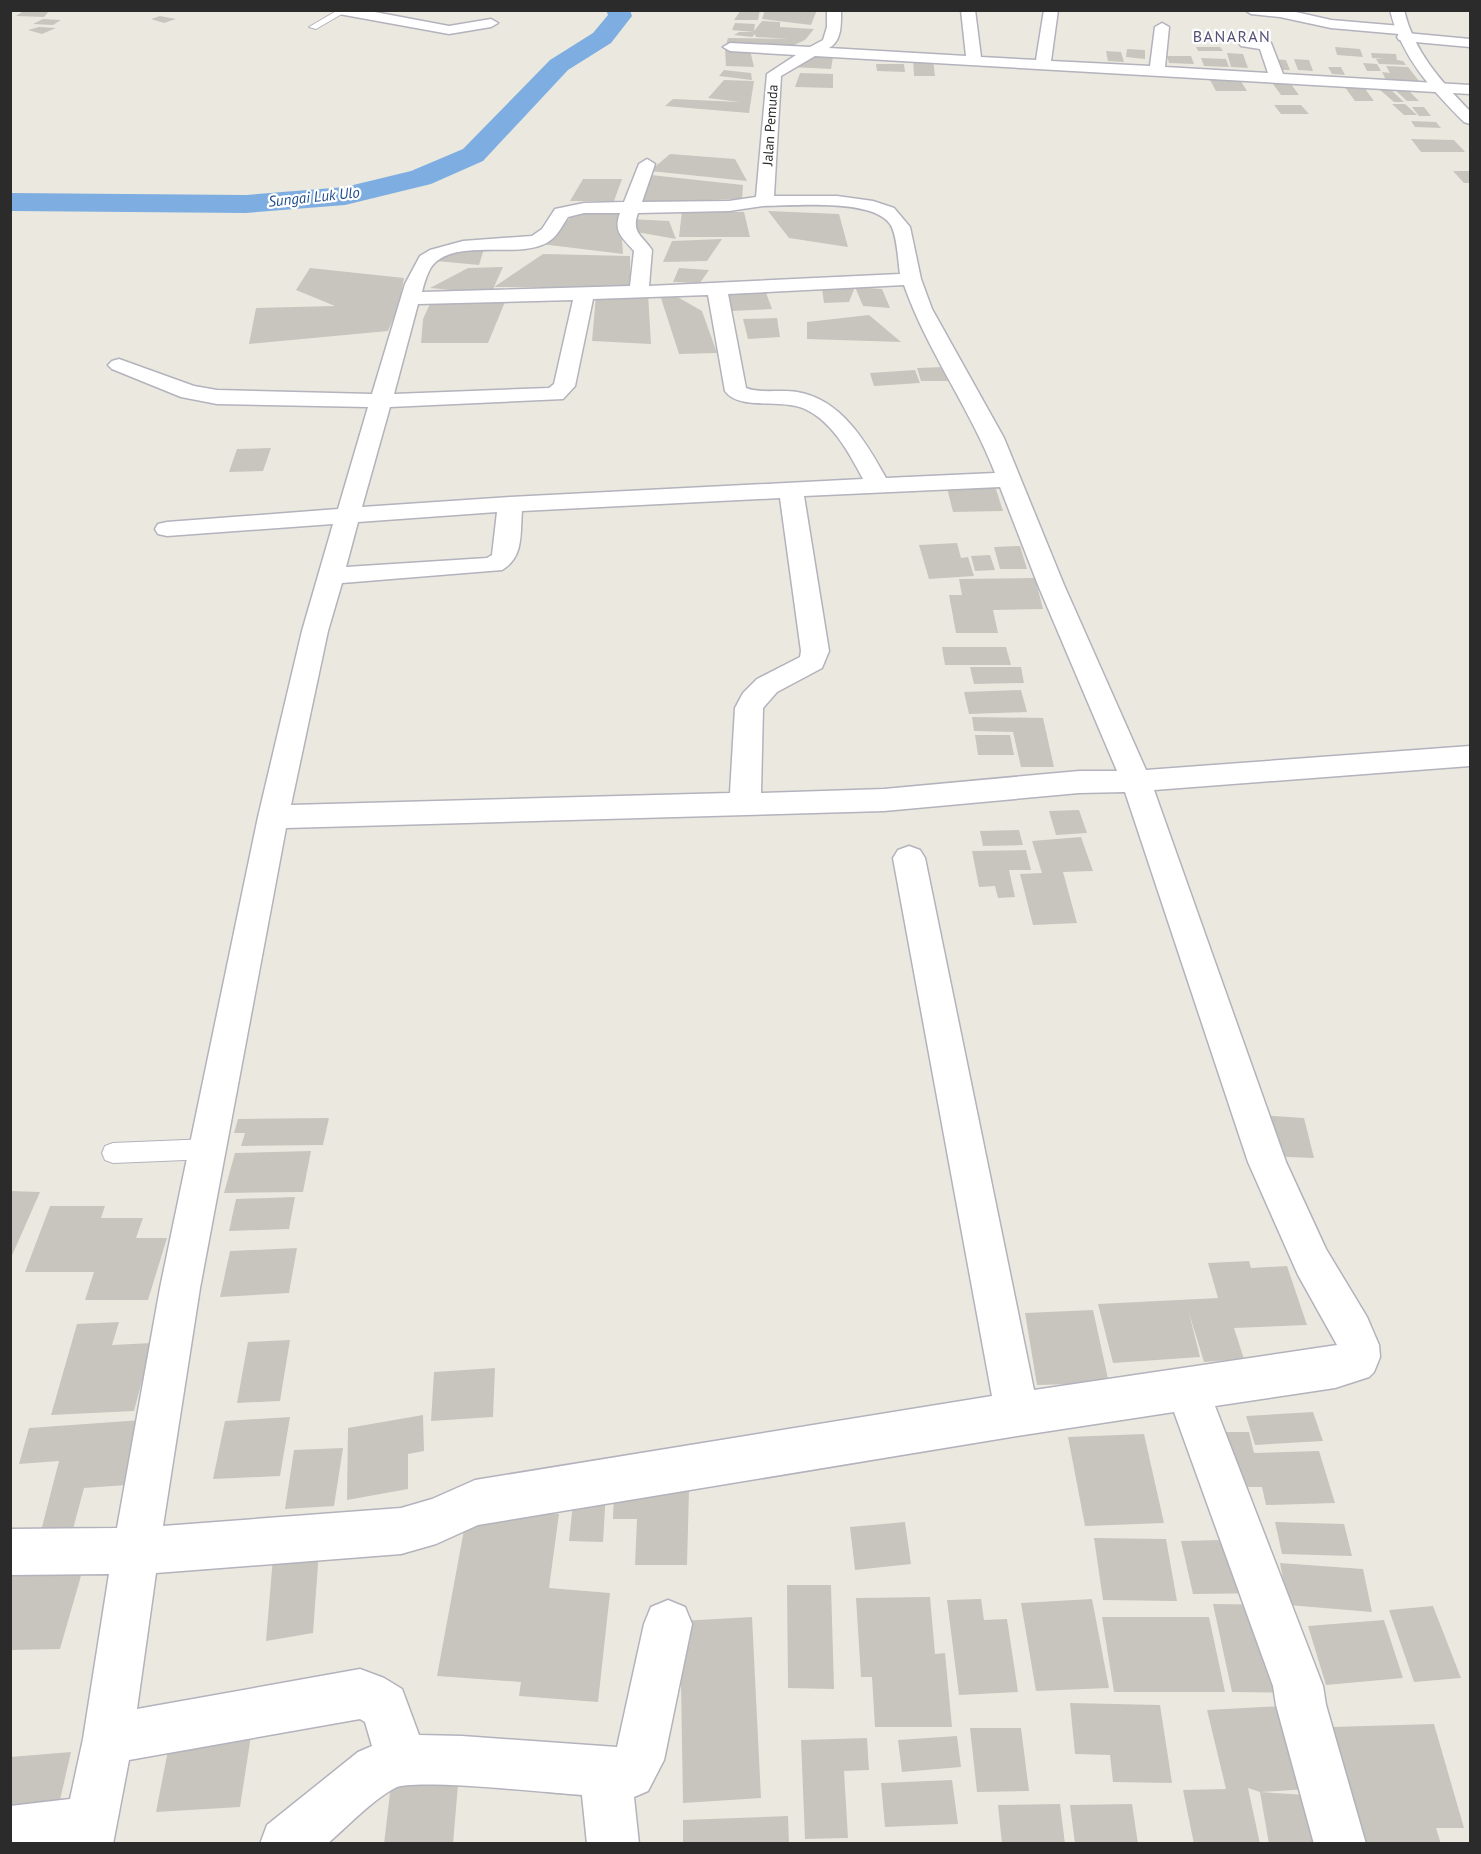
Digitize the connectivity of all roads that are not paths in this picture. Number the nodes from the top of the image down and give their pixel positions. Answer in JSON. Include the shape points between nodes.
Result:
{"nodes":[{"id":1,"x":834,"y":10,"type":"edge"},
{"id":2,"x":968,"y":10,"type":"edge"},
{"id":3,"x":1051,"y":10,"type":"edge"},
{"id":4,"x":1251,"y":10,"type":"edge"},
{"id":5,"x":1397,"y":10,"type":"edge"},
{"id":6,"x":341,"y":11,"type":"edge"},
{"id":7,"x":491,"y":23,"type":"dead end"},
{"id":8,"x":313,"y":27,"type":"dead end"},
{"id":9,"x":1162,"y":27,"type":"dead end"},
{"id":10,"x":1403,"y":34,"type":"junction"},
{"id":11,"x":1470,"y":42,"type":"edge"},
{"id":12,"x":1246,"y":43,"type":"dead end"},
{"id":13,"x":730,"y":47,"type":"dead end"},
{"id":14,"x":814,"y":52,"type":"junction"},
{"id":15,"x":974,"y":61,"type":"junction"},
{"id":16,"x":1043,"y":64,"type":"junction"},
{"id":17,"x":1157,"y":70,"type":"junction"},
{"id":18,"x":1276,"y":76,"type":"junction"},
{"id":19,"x":1438,"y":87,"type":"junction"},
{"id":20,"x":1470,"y":89,"type":"edge"},
{"id":21,"x":1470,"y":119,"type":"edge"},
{"id":22,"x":647,"y":164,"type":"dead end"},
{"id":23,"x":763,"y":201,"type":"junction"},
{"id":24,"x":631,"y":207,"type":"junction"},
{"id":25,"x":911,"y":279,"type":"junction"},
{"id":26,"x":717,"y":288,"type":"junction"},
{"id":27,"x":585,"y":292,"type":"junction"},
{"id":28,"x":639,"y":292,"type":"junction"},
{"id":29,"x":410,"y":298,"type":"junction"},
{"id":30,"x":119,"y":365,"type":"dead end"},
{"id":31,"x":379,"y":401,"type":"junction"},
{"id":32,"x":1010,"y":479,"type":"junction"},
{"id":33,"x":879,"y":486,"type":"junction"},
{"id":34,"x":791,"y":490,"type":"junction"},
{"id":35,"x":510,"y":504,"type":"junction"},
{"id":36,"x":345,"y":517,"type":"junction"},
{"id":37,"x":167,"y":529,"type":"dead end"},
{"id":38,"x":330,"y":576,"type":"junction"},
{"id":39,"x":1470,"y":756,"type":"edge"},
{"id":40,"x":1136,"y":781,"type":"junction"},
{"id":41,"x":745,"y":803,"type":"junction"},
{"id":42,"x":273,"y":817,"type":"junction"},
{"id":43,"x":909,"y":858,"type":"dead end"},
{"id":44,"x":209,"y":1149,"type":"junction"},
{"id":45,"x":113,"y":1153,"type":"dead end"},
{"id":46,"x":1186,"y":1388,"type":"junction"},
{"id":47,"x":1017,"y":1414,"type":"junction"},
{"id":48,"x":136,"y":1551,"type":"junction"},
{"id":49,"x":10,"y":1552,"type":"edge"},
{"id":50,"x":668,"y":1624,"type":"dead end"},
{"id":51,"x":108,"y":1739,"type":"junction"},
{"id":52,"x":401,"y":1760,"type":"junction"},
{"id":53,"x":606,"y":1773,"type":"junction"},
{"id":54,"x":10,"y":1832,"type":"edge"},
{"id":55,"x":89,"y":1833,"type":"edge"},
{"id":56,"x":286,"y":1844,"type":"edge"},
{"id":57,"x":613,"y":1844,"type":"edge"},
{"id":58,"x":1340,"y":1844,"type":"edge"}],
"edges":[{"from":1,"to":14,"type":"street","name":"Jalan Pemuda","via":[[829,42]]},
{"from":2,"to":15,"type":"street"},
{"from":3,"to":16,"type":"street"},
{"from":4,"to":10,"type":"street"},
{"from":5,"to":10,"type":"street"},
{"from":6,"to":7,"type":"street","via":[[449,30]]},
{"from":6,"to":8,"type":"lane"},
{"from":9,"to":17,"type":"street"},
{"from":10,"to":11,"type":"street"},
{"from":10,"to":19,"type":"street"},
{"from":12,"to":18,"type":"street","via":[[1266,46]]},
{"from":13,"to":14,"type":"street"},
{"from":14,"to":15,"type":"street"},
{"from":14,"to":23,"type":"street","name":"Jalan Pemuda","via":[[774,74]]},
{"from":15,"to":16,"type":"street"},
{"from":16,"to":17,"type":"street"},
{"from":17,"to":18,"type":"street"},
{"from":18,"to":19,"type":"street"},
{"from":19,"to":20,"type":"street"},
{"from":19,"to":21,"type":"street"},
{"from":22,"to":24,"type":"street"},
{"from":23,"to":24,"type":"street","via":[[729,206]]},
{"from":23,"to":25,"type":"street","via":[[855,202],[888,212],[901,227]]},
{"from":24,"to":28,"type":"street","via":[[625,227],[643,250]]},
{"from":24,"to":29,"type":"street","via":[[573,209],[561,213],[554,228],[536,241],[466,247],[438,254],[423,265]]},
{"from":25,"to":26,"type":"street"},
{"from":25,"to":32,"type":"street","via":[[935,335],[993,438]]},
{"from":26,"to":28,"type":"street"},
{"from":26,"to":33,"type":"street","via":[[736,391],[749,396],[801,398],[832,417],[852,438]]},
{"from":27,"to":28,"type":"street"},
{"from":27,"to":29,"type":"street"},
{"from":27,"to":31,"type":"street","via":[[564,386],[555,394]]},
{"from":29,"to":31,"type":"street"},
{"from":30,"to":31,"type":"street","via":[[189,392],[217,397]]},
{"from":31,"to":36,"type":"street"},
{"from":32,"to":33,"type":"street"},
{"from":32,"to":40,"type":"street"},
{"from":33,"to":34,"type":"street"},
{"from":34,"to":35,"type":"street"},
{"from":34,"to":41,"type":"street","via":[[815,651],[812,662],[753,696],[749,708]]},
{"from":35,"to":36,"type":"street"},
{"from":35,"to":38,"type":"street","via":[[507,547],[503,559],[493,565]]},
{"from":36,"to":37,"type":"street"},
{"from":36,"to":38,"type":"street"},
{"from":38,"to":42,"type":"street"},
{"from":39,"to":40,"type":"street"},
{"from":40,"to":41,"type":"street","via":[[884,800]]},
{"from":40,"to":46,"type":"street","via":[[1267,1162],[1312,1262],[1352,1331],[1359,1357],[1344,1364]]},
{"from":41,"to":42,"type":"street"},
{"from":42,"to":44,"type":"street"},
{"from":43,"to":47,"type":"street"},
{"from":44,"to":45,"type":"lane"},
{"from":44,"to":48,"type":"street","via":[[180,1288]]},
{"from":46,"to":47,"type":"street"},
{"from":46,"to":58,"type":"street","via":[[1298,1686]]},
{"from":47,"to":48,"type":"street","via":[[475,1503],[436,1521],[401,1531]]},
{"from":48,"to":49,"type":"street"},
{"from":48,"to":51,"type":"street"},
{"from":50,"to":53,"type":"street","via":[[639,1760],[630,1773]]},
{"from":51,"to":52,"type":"street","via":[[360,1694],[385,1706]]},
{"from":51,"to":55,"type":"street"},
{"from":52,"to":53,"type":"street"},
{"from":52,"to":56,"type":"street","via":[[376,1770]]},
{"from":53,"to":57,"type":"street"},
{"from":54,"to":55,"type":"street"}]}
